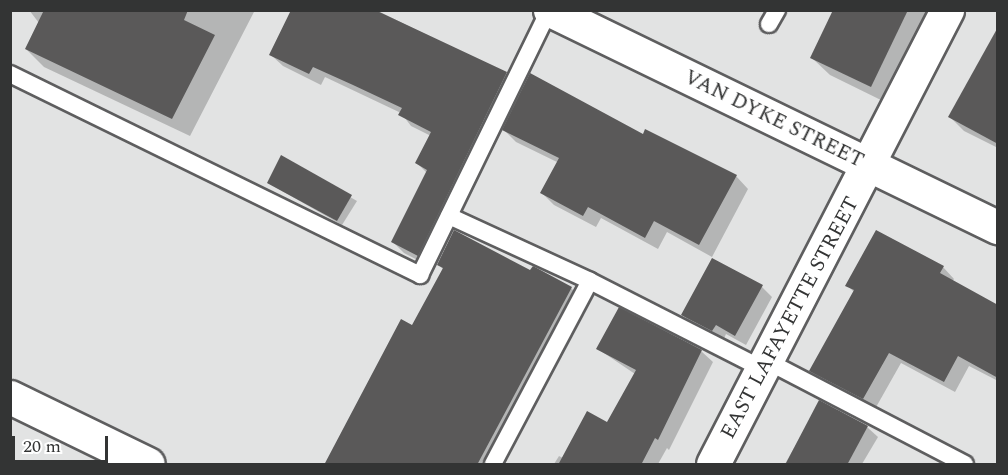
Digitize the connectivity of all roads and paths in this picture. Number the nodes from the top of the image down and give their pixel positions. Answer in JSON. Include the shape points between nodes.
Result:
{"nodes":[{"id":1,"x":550,"y":10,"type":"edge"},
{"id":2,"x":947,"y":10,"type":"edge"},
{"id":3,"x":10,"y":74,"type":"edge"},
{"id":4,"x":869,"y":165,"type":"junction"},
{"id":5,"x":449,"y":216,"type":"junction"},
{"id":6,"x":998,"y":228,"type":"edge"},
{"id":7,"x":590,"y":281,"type":"junction"},
{"id":8,"x":765,"y":365,"type":"junction"},
{"id":9,"x":10,"y":398,"type":"edge"},
{"id":10,"x":148,"y":465,"type":"edge"},
{"id":11,"x":493,"y":465,"type":"edge"},
{"id":12,"x":713,"y":465,"type":"edge"},
{"id":13,"x":965,"y":465,"type":"edge"}],
"edges":[{"from":1,"to":4,"type":"street","name":"VAN DYKE STREET"},
{"from":1,"to":5,"type":"lane"},
{"from":2,"to":4,"type":"street","name":"EAST LAFAYETTE STREET"},
{"from":3,"to":5,"type":"lane","via":[[420,275]]},
{"from":4,"to":6,"type":"street","name":"VAN DYKE STREET"},
{"from":4,"to":8,"type":"street","name":"EAST LAFAYETTE STREET"},
{"from":5,"to":7,"type":"lane"},
{"from":7,"to":8,"type":"lane"},
{"from":7,"to":11,"type":"lane"},
{"from":8,"to":12,"type":"street","name":"EAST LAFAYETTE STREET"},
{"from":8,"to":13,"type":"lane"},
{"from":9,"to":10,"type":"street"}]}
